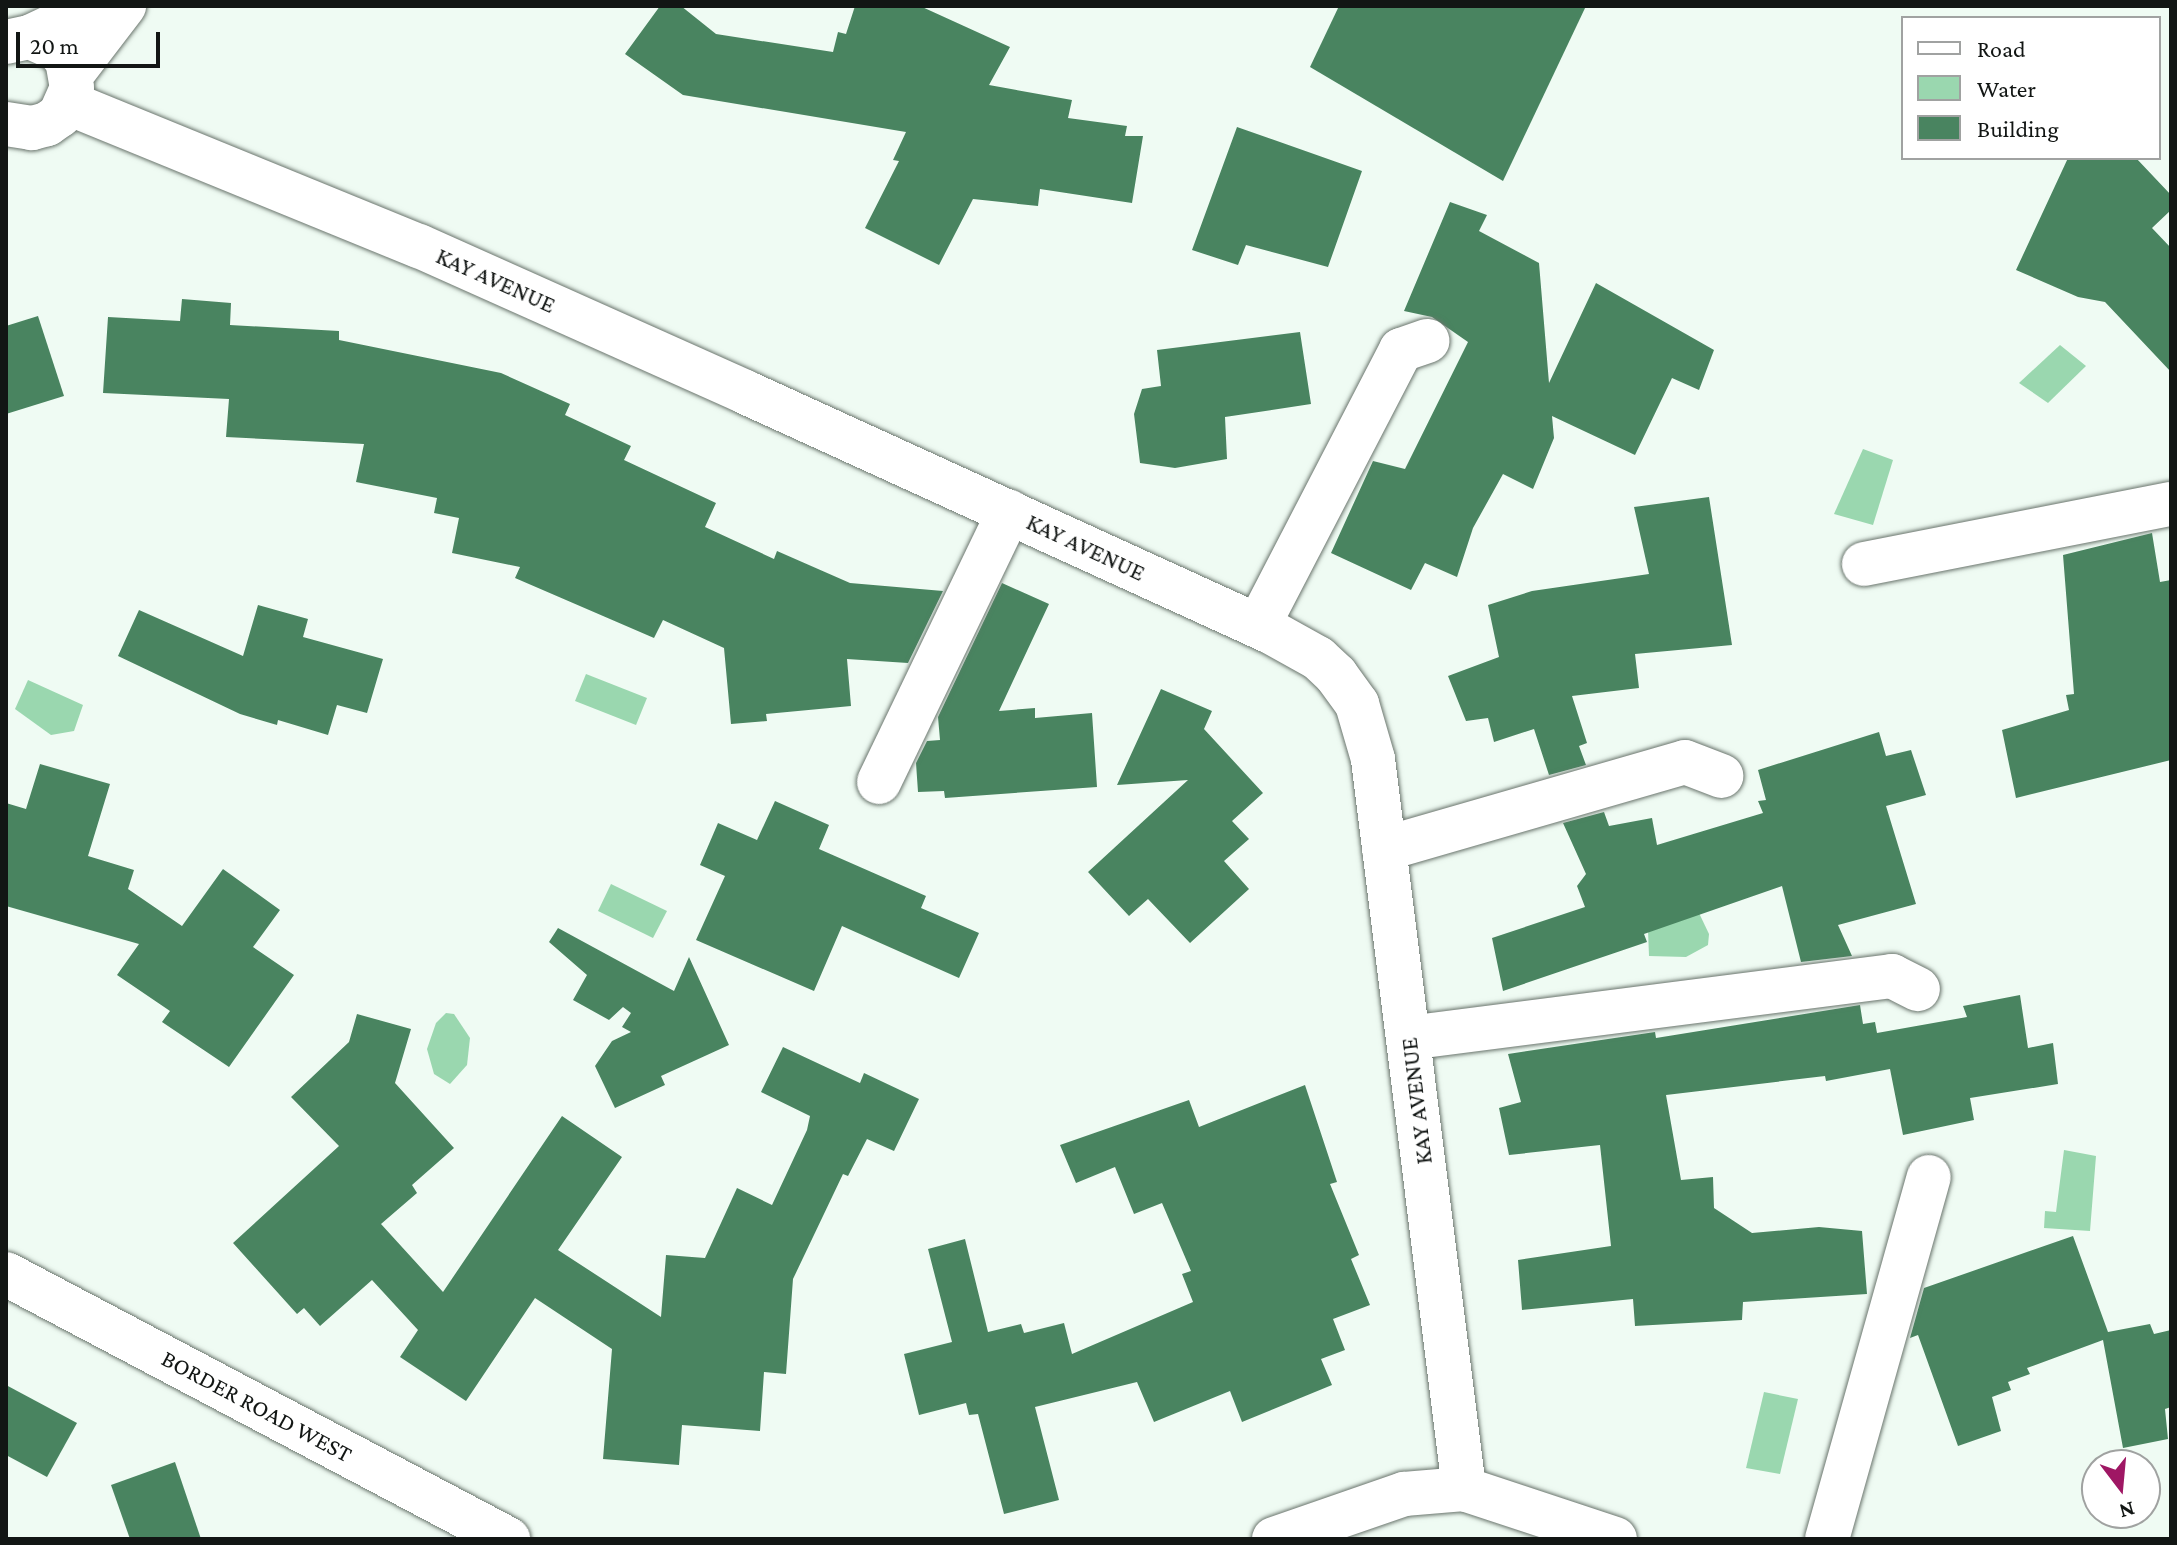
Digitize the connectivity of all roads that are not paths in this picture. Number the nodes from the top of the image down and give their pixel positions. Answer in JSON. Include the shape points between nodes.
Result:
{"nodes":[{"id":1,"x":96,"y":6,"type":"edge"},
{"id":2,"x":124,"y":6,"type":"edge"},
{"id":3,"x":18,"y":40,"type":"edge"},
{"id":4,"x":70,"y":88,"type":"junction"},
{"id":5,"x":6,"y":124,"type":"edge"},
{"id":6,"x":1427,"y":341,"type":"dead end"},
{"id":7,"x":2171,"y":504,"type":"edge"},
{"id":8,"x":1009,"y":512,"type":"junction"},
{"id":9,"x":1864,"y":564,"type":"dead end"},
{"id":10,"x":1258,"y":626,"type":"junction"},
{"id":11,"x":1721,"y":776,"type":"dead end"},
{"id":12,"x":879,"y":782,"type":"dead end"},
{"id":13,"x":1384,"y":849,"type":"junction"},
{"id":14,"x":1918,"y":989,"type":"dead end"},
{"id":15,"x":1408,"y":1038,"type":"junction"},
{"id":16,"x":1929,"y":1177,"type":"dead end"},
{"id":17,"x":6,"y":1274,"type":"edge"},
{"id":18,"x":1464,"y":1489,"type":"junction"},
{"id":19,"x":508,"y":1539,"type":"edge"},
{"id":20,"x":1274,"y":1539,"type":"edge"},
{"id":21,"x":1615,"y":1539,"type":"edge"},
{"id":22,"x":1827,"y":1539,"type":"edge"}],
"edges":[{"from":1,"to":3,"type":"street"},
{"from":2,"to":4,"type":"street"},
{"from":3,"to":4,"type":"street","via":[[57,49]]},
{"from":4,"to":5,"type":"street","via":[[47,124]]},
{"from":4,"to":8,"type":"street","name":"KAY AVENUE"},
{"from":6,"to":10,"type":"street","via":[[1401,350]]},
{"from":7,"to":9,"type":"street"},
{"from":8,"to":10,"type":"street","name":"KAY AVENUE"},
{"from":8,"to":12,"type":"street"},
{"from":10,"to":13,"type":"street","name":"KAY AVENUE","via":[[1318,658],[1348,687],[1373,759]]},
{"from":11,"to":13,"type":"street","via":[[1685,762]]},
{"from":13,"to":15,"type":"street","name":"KAY AVENUE"},
{"from":14,"to":15,"type":"street","via":[[1892,976]]},
{"from":15,"to":18,"type":"street","name":"KAY AVENUE"},
{"from":16,"to":22,"type":"street"},
{"from":17,"to":19,"type":"street","name":"BORDER ROAD WEST"},
{"from":18,"to":20,"type":"street","via":[[1404,1494]]},
{"from":18,"to":21,"type":"street"}]}
